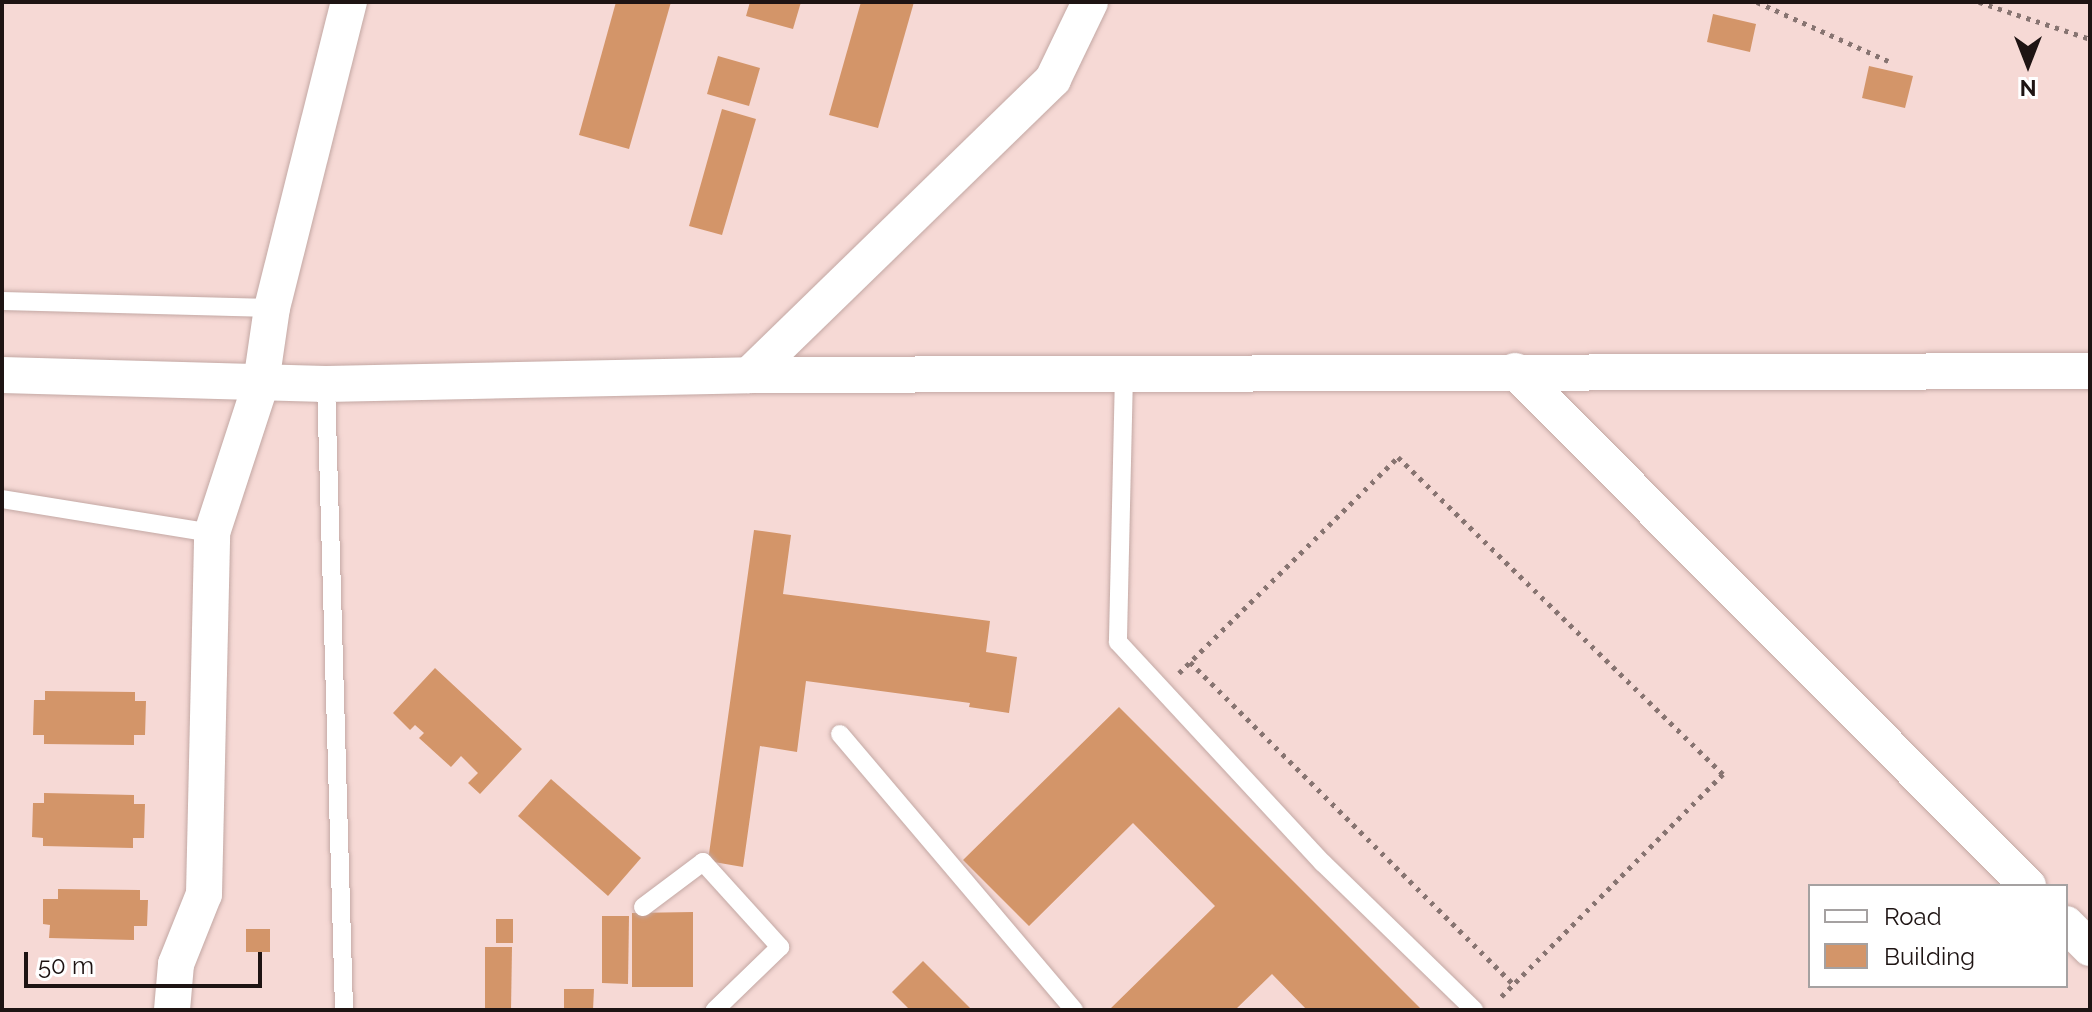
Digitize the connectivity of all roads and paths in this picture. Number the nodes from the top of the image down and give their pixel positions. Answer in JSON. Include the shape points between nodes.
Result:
{"nodes":[{"id":1,"x":349,"y":2,"type":"edge"},
{"id":2,"x":1090,"y":2,"type":"edge"},
{"id":3,"x":1757,"y":2,"type":"edge"},
{"id":4,"x":1979,"y":2,"type":"edge"},
{"id":5,"x":2090,"y":39,"type":"edge"},
{"id":6,"x":1888,"y":61,"type":"dead end"},
{"id":7,"x":2,"y":301,"type":"edge"},
{"id":8,"x":272,"y":308,"type":"junction"},
{"id":9,"x":1515,"y":371,"type":"junction"},
{"id":10,"x":2090,"y":371,"type":"edge"},
{"id":11,"x":1124,"y":374,"type":"junction"},
{"id":12,"x":2,"y":375,"type":"edge"},
{"id":13,"x":749,"y":375,"type":"junction"},
{"id":14,"x":261,"y":383,"type":"junction"},
{"id":15,"x":326,"y":384,"type":"junction"},
{"id":16,"x":2,"y":499,"type":"edge"},
{"id":17,"x":212,"y":533,"type":"junction"},
{"id":18,"x":1190,"y":662,"type":"junction"},
{"id":19,"x":1162,"y":690,"type":"junction"},
{"id":20,"x":840,"y":734,"type":"dead end"},
{"id":21,"x":2026,"y":884,"type":"edge"},
{"id":22,"x":643,"y":907,"type":"dead end"},
{"id":23,"x":2068,"y":926,"type":"edge"},
{"id":24,"x":2090,"y":948,"type":"edge"},
{"id":25,"x":1513,"y":984,"type":"junction"},
{"id":26,"x":172,"y":1010,"type":"edge"},
{"id":27,"x":344,"y":1010,"type":"edge"},
{"id":28,"x":715,"y":1010,"type":"edge"},
{"id":29,"x":1074,"y":1010,"type":"edge"},
{"id":30,"x":1474,"y":1010,"type":"edge"},
{"id":31,"x":1487,"y":1010,"type":"edge"}],
"edges":[{"from":1,"to":8,"type":"street"},
{"from":2,"to":13,"type":"street","via":[[1053,79]]},
{"from":3,"to":6,"type":"path"},
{"from":4,"to":5,"type":"path"},
{"from":7,"to":8,"type":"lane"},
{"from":8,"to":14,"type":"street"},
{"from":9,"to":10,"type":"street"},
{"from":9,"to":11,"type":"street"},
{"from":9,"to":21,"type":"street"},
{"from":11,"to":13,"type":"street"},
{"from":11,"to":19,"type":"lane","via":[[1118,642]]},
{"from":12,"to":14,"type":"street"},
{"from":13,"to":15,"type":"street"},
{"from":14,"to":15,"type":"street"},
{"from":14,"to":17,"type":"street"},
{"from":15,"to":27,"type":"lane"},
{"from":16,"to":17,"type":"lane"},
{"from":17,"to":26,"type":"street","via":[[204,894],[176,964]]},
{"from":18,"to":19,"type":"path"},
{"from":18,"to":25,"type":"path"},
{"from":18,"to":25,"type":"path","via":[[1398,457],[1723,774]]},
{"from":19,"to":30,"type":"lane","via":[[1323,863]]},
{"from":20,"to":29,"type":"lane"},
{"from":22,"to":28,"type":"lane","via":[[703,862],[780,947]]},
{"from":23,"to":24,"type":"street"},
{"from":25,"to":31,"type":"path"}]}
